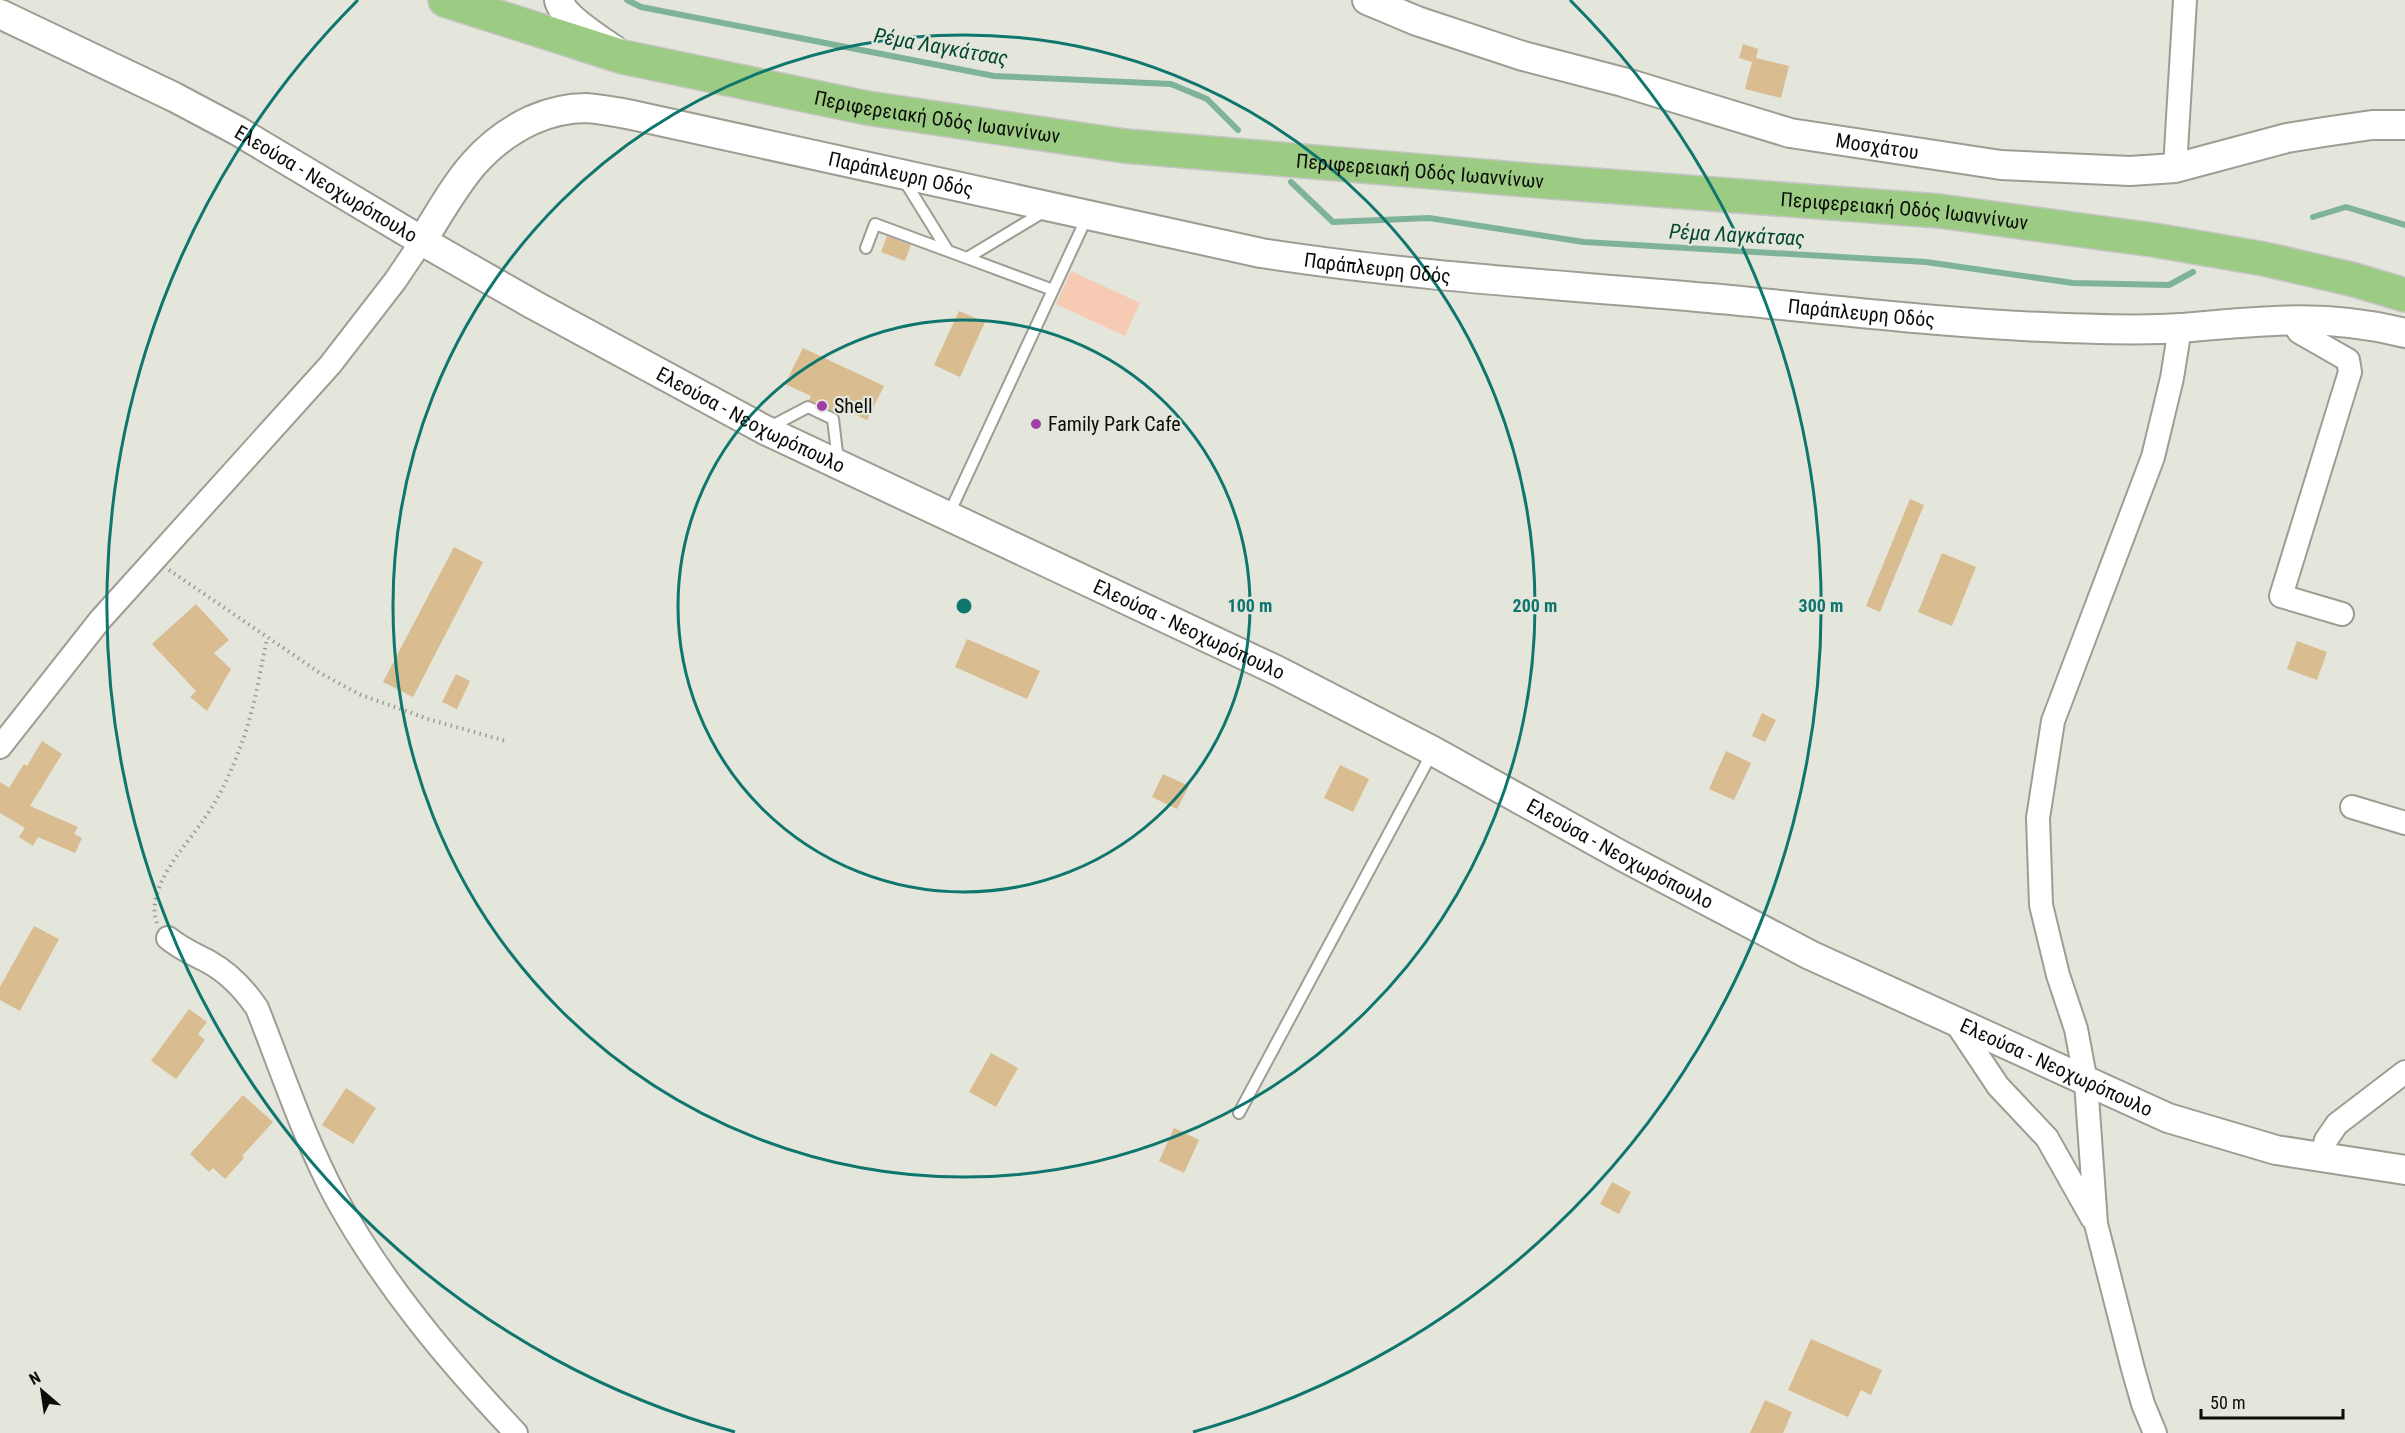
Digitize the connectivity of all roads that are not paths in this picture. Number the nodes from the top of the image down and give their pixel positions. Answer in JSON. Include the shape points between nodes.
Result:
{"nodes":[{"id":1,"x":445,"y":0,"type":"edge"},
{"id":2,"x":559,"y":0,"type":"edge"},
{"id":3,"x":1367,"y":0,"type":"edge"},
{"id":4,"x":2185,"y":0,"type":"edge"},
{"id":5,"x":0,"y":14,"type":"edge"},
{"id":6,"x":623,"y":57,"type":"junction"},
{"id":7,"x":2405,"y":125,"type":"edge"},
{"id":8,"x":2175,"y":168,"type":"junction"},
{"id":9,"x":900,"y":173,"type":"junction"},
{"id":10,"x":1053,"y":206,"type":"junction"},
{"id":11,"x":1089,"y":214,"type":"junction"},
{"id":12,"x":422,"y":241,"type":"junction"},
{"id":13,"x":866,"y":248,"type":"dead end"},
{"id":14,"x":948,"y":251,"type":"junction"},
{"id":15,"x":967,"y":258,"type":"junction"},
{"id":16,"x":1053,"y":290,"type":"junction"},
{"id":17,"x":2405,"y":295,"type":"edge"},
{"id":18,"x":2291,"y":318,"type":"junction"},
{"id":19,"x":2180,"y":328,"type":"junction"},
{"id":20,"x":2405,"y":333,"type":"edge"},
{"id":21,"x":765,"y":430,"type":"junction"},
{"id":22,"x":838,"y":464,"type":"junction"},
{"id":23,"x":948,"y":516,"type":"junction"},
{"id":24,"x":2342,"y":614,"type":"dead end"},
{"id":25,"x":0,"y":747,"type":"edge"},
{"id":26,"x":1433,"y":751,"type":"junction"},
{"id":27,"x":2352,"y":807,"type":"dead end"},
{"id":28,"x":2405,"y":823,"type":"edge"},
{"id":29,"x":168,"y":938,"type":"road end"},
{"id":30,"x":1956,"y":1023,"type":"junction"},
{"id":31,"x":2405,"y":1072,"type":"edge"},
{"id":32,"x":2086,"y":1082,"type":"junction"},
{"id":33,"x":1239,"y":1113,"type":"dead end"},
{"id":34,"x":2321,"y":1158,"type":"junction"},
{"id":35,"x":2405,"y":1170,"type":"edge"},
{"id":36,"x":2096,"y":1224,"type":"junction"},
{"id":37,"x":516,"y":1433,"type":"edge"},
{"id":38,"x":2155,"y":1433,"type":"edge"}],
"edges":[{"from":1,"to":6,"type":"highway","name":"Περιφερειακή Οδός Ιωαννίνων"},
{"from":2,"to":6,"type":"street","via":[[571,17]]},
{"from":3,"to":8,"type":"street","name":"Μοσχάτου","via":[[1523,56],[1790,133],[2022,167],[2130,171]]},
{"from":4,"to":8,"type":"street"},
{"from":5,"to":12,"type":"street","name":"Ελεούσα - Νεοχωρόπουλο","via":[[217,120]]},
{"from":6,"to":17,"type":"highway","name":"Περιφερειακή Οδός Ιωαννίνων","via":[[867,108],[1125,146],[1939,211],[2037,223],[2264,259]]},
{"from":7,"to":8,"type":"street","name":"Μοσχάτου","via":[[2351,127],[2287,138]]},
{"from":9,"to":10,"type":"street","name":"Παράπλευρη Οδός"},
{"from":9,"to":12,"type":"street","name":"Παράπλευρη Οδός","via":[[632,115],[571,109],[526,123],[487,148],[463,176]]},
{"from":9,"to":14,"type":"lane"},
{"from":10,"to":11,"type":"street","name":"Παράπλευρη Οδός"},
{"from":10,"to":15,"type":"lane"},
{"from":11,"to":16,"type":"lane"},
{"from":11,"to":19,"type":"street","name":"Παράπλευρη Οδός","via":[[1261,253],[1402,270],[1969,323]]},
{"from":12,"to":21,"type":"street","name":"Ελεούσα - Νεοχωρόπουλο"},
{"from":12,"to":25,"type":"street","via":[[323,373],[100,620]]},
{"from":13,"to":14,"type":"lane","via":[[875,224]]},
{"from":14,"to":15,"type":"lane"},
{"from":15,"to":16,"type":"lane"},
{"from":16,"to":23,"type":"lane"},
{"from":18,"to":19,"type":"street","name":"Παράπλευρη Οδός"},
{"from":18,"to":20,"type":"street","name":"Παράπλευρη Οδός","via":[[2350,322]]},
{"from":18,"to":24,"type":"street","via":[[2299,332],[2348,360],[2350,372],[2281,596]]},
{"from":19,"to":32,"type":"street","via":[[2153,457],[2053,721],[2038,818],[2041,905],[2076,1029]]},
{"from":21,"to":22,"type":"street","name":"Ελεούσα - Νεοχωρόπουλο"},
{"from":21,"to":22,"type":"lane","via":[[808,406],[833,419]]},
{"from":22,"to":23,"type":"street","name":"Ελεούσα - Νεοχωρόπουλο"},
{"from":23,"to":26,"type":"street","name":"Ελεούσα - Νεοχωρόπουλο","via":[[1278,671]]},
{"from":26,"to":30,"type":"street","name":"Ελεούσα - Νεοχωρόπουλο","via":[[1774,937]]},
{"from":26,"to":33,"type":"lane"},
{"from":27,"to":28,"type":"street"},
{"from":29,"to":37,"type":"street","via":[[224,972],[251,999],[335,1195],[373,1262],[450,1360]]},
{"from":30,"to":32,"type":"street","name":"Ελεούσα - Νεοχωρόπουλο"},
{"from":30,"to":36,"type":"street","via":[[1998,1086],[2047,1138]]},
{"from":31,"to":34,"type":"street","via":[[2337,1124],[2326,1140]]},
{"from":32,"to":34,"type":"street","name":"Ελεούσα - Νεοχωρόπουλο","via":[[2168,1118],[2250,1144]]},
{"from":32,"to":36,"type":"street"},
{"from":34,"to":35,"type":"street","name":"Ελεούσα - Νεοχωρόπουλο"},
{"from":36,"to":38,"type":"street","via":[[2133,1369]]}]}
